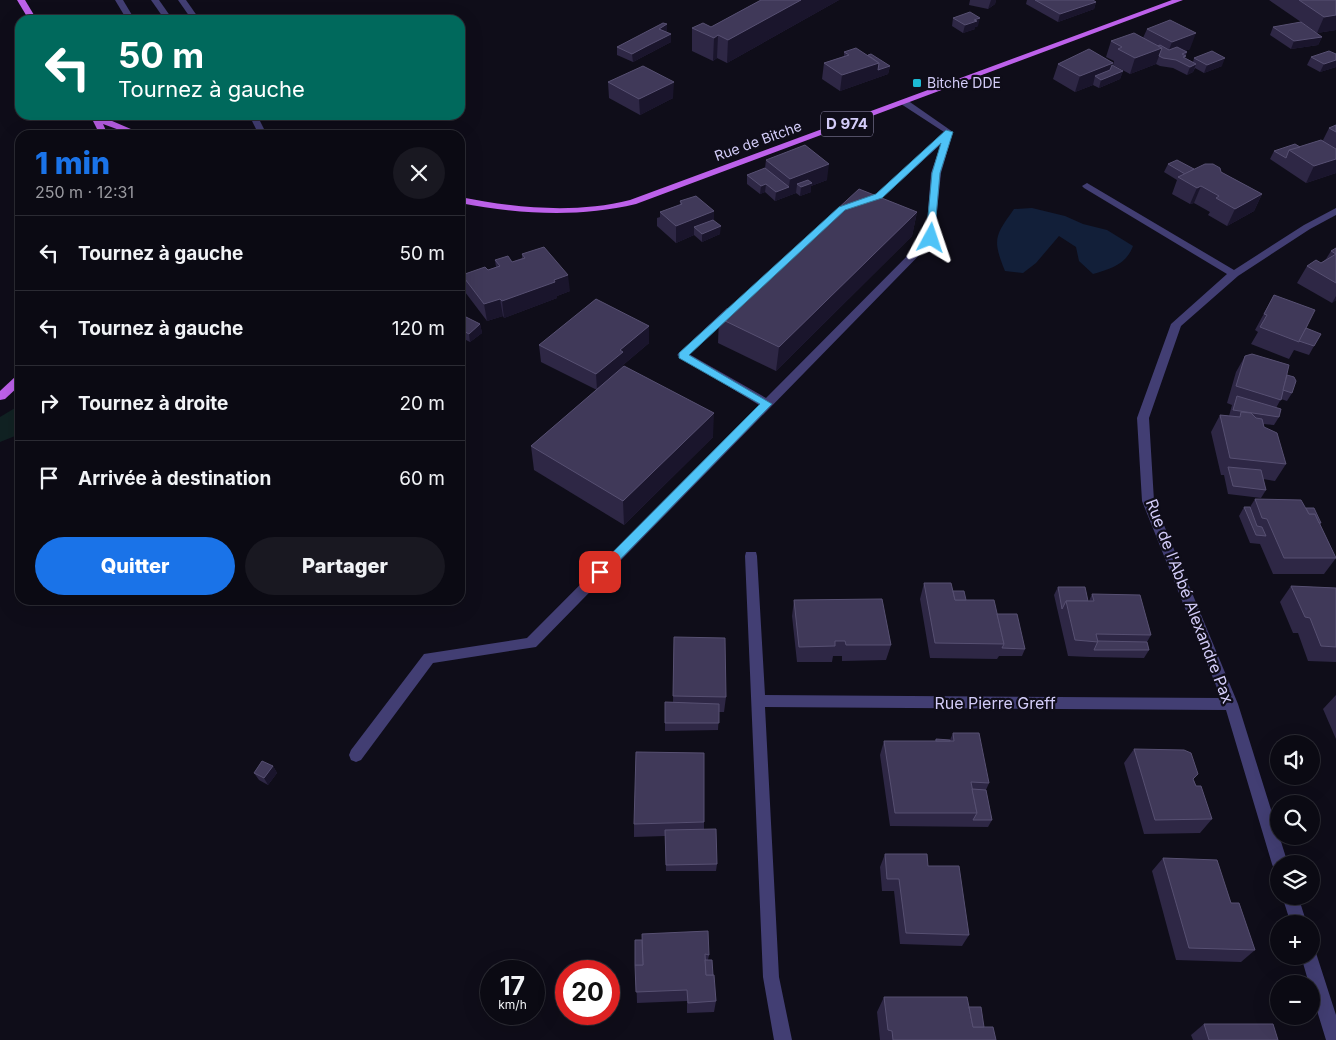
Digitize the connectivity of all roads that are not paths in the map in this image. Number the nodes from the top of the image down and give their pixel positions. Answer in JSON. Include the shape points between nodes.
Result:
{"nodes":[{"id":1,"x":21,"y":0,"type":"edge"},
{"id":2,"x":119,"y":0,"type":"edge"},
{"id":3,"x":155,"y":0,"type":"edge"},
{"id":4,"x":182,"y":0,"type":"edge"},
{"id":5,"x":1179,"y":0,"type":"edge"},
{"id":6,"x":30,"y":15,"type":"edge"},
{"id":7,"x":128,"y":15,"type":"edge"},
{"id":8,"x":166,"y":15,"type":"edge"},
{"id":9,"x":192,"y":15,"type":"edge"},
{"id":10,"x":904,"y":102,"type":"junction"},
{"id":11,"x":105,"y":120,"type":"edge"},
{"id":12,"x":129,"y":130,"type":"edge"},
{"id":13,"x":948,"y":132,"type":"junction"},
{"id":14,"x":1088,"y":186,"type":"dead end"},
{"id":15,"x":465,"y":201,"type":"edge"},
{"id":16,"x":478,"y":204,"type":"junction"},
{"id":17,"x":465,"y":205,"type":"edge"},
{"id":18,"x":851,"y":205,"type":"edge"},
{"id":19,"x":1336,"y":211,"type":"edge"},
{"id":20,"x":1234,"y":274,"type":"junction"},
{"id":21,"x":740,"y":302,"type":"edge"},
{"id":22,"x":15,"y":383,"type":"edge"},
{"id":23,"x":15,"y":389,"type":"edge"},
{"id":24,"x":1,"y":396,"type":"edge"},
{"id":25,"x":767,"y":404,"type":"junction"},
{"id":26,"x":751,"y":556,"type":"dead end"},
{"id":27,"x":759,"y":701,"type":"junction"},
{"id":28,"x":1230,"y":704,"type":"junction"},
{"id":29,"x":356,"y":755,"type":"dead end"},
{"id":30,"x":1277,"y":855,"type":"edge"},
{"id":31,"x":1312,"y":965,"type":"edge"},
{"id":32,"x":783,"y":1040,"type":"edge"},
{"id":33,"x":1335,"y":1040,"type":"edge"}],
"edges":[{"from":1,"to":6,"type":"main road"},
{"from":2,"to":7,"type":"street"},
{"from":3,"to":8,"type":"street"},
{"from":4,"to":9,"type":"street"},
{"from":5,"to":10,"type":"main road","name":"Rue de Bitche","number":"D 974"},
{"from":10,"to":13,"type":"street"},
{"from":10,"to":16,"type":"main road","name":"Rue de Bitche","number":"D 974","via":[[621,205],[563,211]]},
{"from":11,"to":12,"type":"main road"},
{"from":13,"to":18,"type":"street","via":[[879,196]]},
{"from":13,"to":25,"type":"street","via":[[936,173],[931,238]]},
{"from":14,"to":20,"type":"street"},
{"from":15,"to":16,"type":"main road","name":"Rue de Bitche","number":"D 974"},
{"from":16,"to":17,"type":"main road","name":"Rue de Bitche","number":"D 974"},
{"from":19,"to":20,"type":"street","name":"Rue de l'Abbé Alexandre Pax"},
{"from":20,"to":28,"type":"street","name":"Rue de l'Abbé Alexandre Pax","via":[[1176,324],[1142,418],[1148,501]]},
{"from":21,"to":25,"type":"street","via":[[682,356]]},
{"from":22,"to":24,"type":"main road"},
{"from":23,"to":24,"type":"main road"},
{"from":25,"to":29,"type":"street","via":[[531,642],[429,658]]},
{"from":26,"to":27,"type":"street"},
{"from":27,"to":28,"type":"street","name":"Rue Pierre Greff"},
{"from":27,"to":32,"type":"street","via":[[771,977]]},
{"from":28,"to":30,"type":"street","name":"Rue de l'Abbé Alexandre Pax"},
{"from":31,"to":33,"type":"street"}]}
